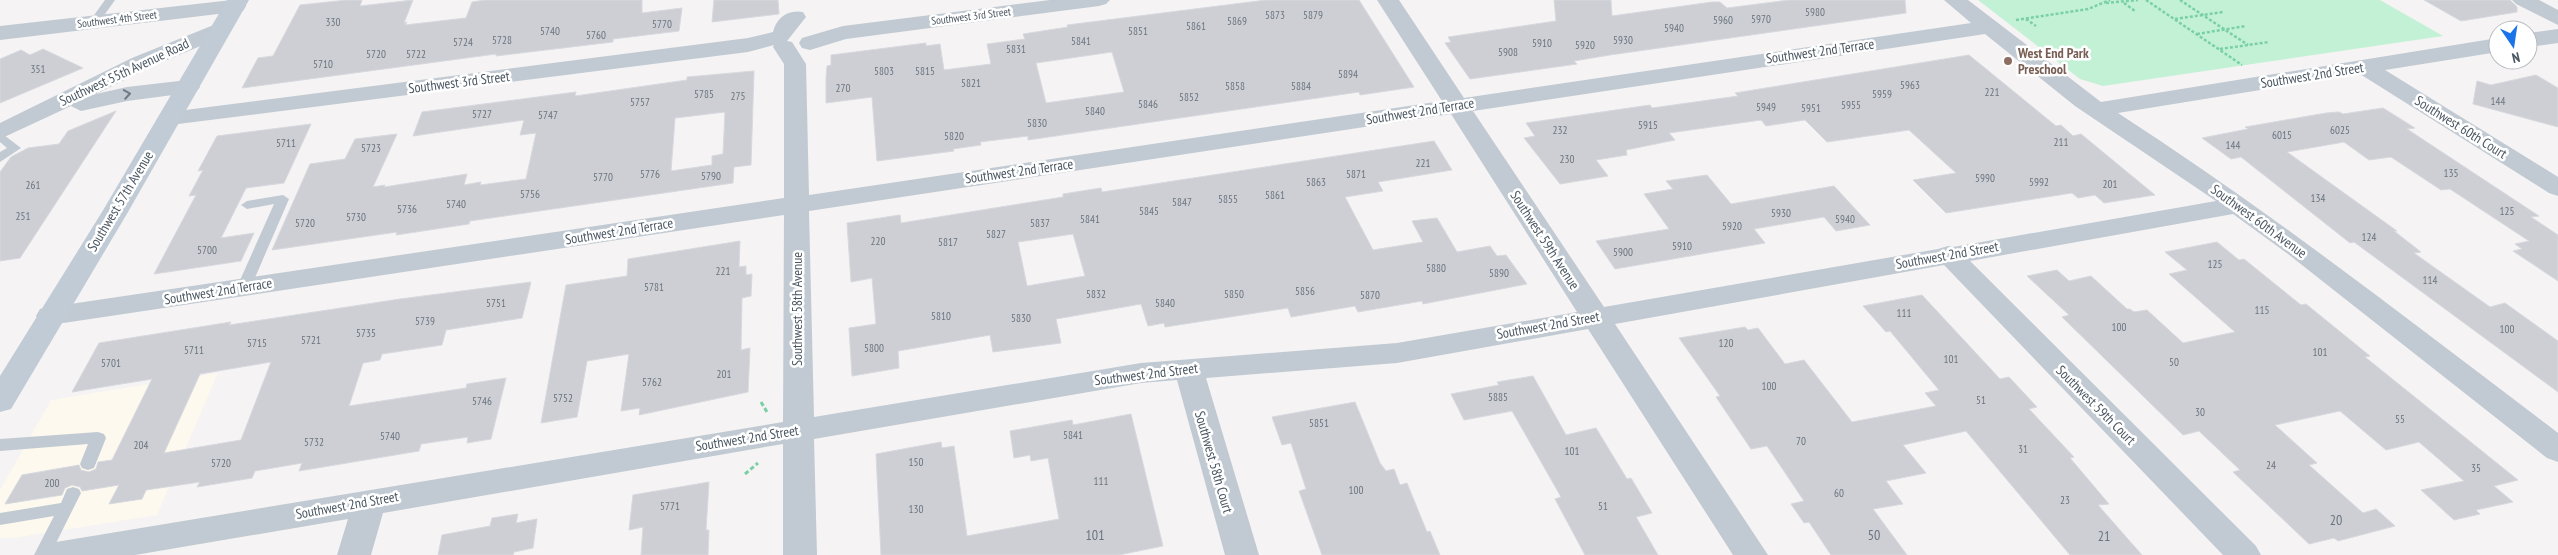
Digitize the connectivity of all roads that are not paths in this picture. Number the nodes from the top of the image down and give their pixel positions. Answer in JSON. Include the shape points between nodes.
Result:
{"nodes":[{"id":1,"x":110,"y":0,"type":"edge"},
{"id":2,"x":1099,"y":0,"type":"edge"},
{"id":3,"x":1388,"y":0,"type":"edge"},
{"id":4,"x":1954,"y":0,"type":"edge"},
{"id":5,"x":2523,"y":0,"type":"edge"},
{"id":6,"x":236,"y":3,"type":"edge"},
{"id":7,"x":2558,"y":19,"type":"edge"},
{"id":8,"x":94,"y":22,"type":"junction"},
{"id":9,"x":2000,"y":24,"type":"junction"},
{"id":10,"x":221,"y":28,"type":"junction"},
{"id":11,"x":0,"y":33,"type":"edge"},
{"id":12,"x":795,"y":36,"type":"edge"},
{"id":13,"x":2558,"y":36,"type":"edge"},
{"id":14,"x":2538,"y":39,"type":"edge"},
{"id":15,"x":2488,"y":47,"type":"edge"},
{"id":16,"x":2364,"y":67,"type":"junction"},
{"id":17,"x":188,"y":87,"type":"junction"},
{"id":18,"x":1457,"y":106,"type":"junction"},
{"id":19,"x":2096,"y":110,"type":"junction"},
{"id":20,"x":170,"y":118,"type":"junction"},
{"id":21,"x":29,"y":120,"type":"junction"},
{"id":22,"x":0,"y":132,"type":"edge"},
{"id":23,"x":0,"y":136,"type":"edge"},
{"id":24,"x":0,"y":158,"type":"edge"},
{"id":25,"x":2558,"y":188,"type":"edge"},
{"id":26,"x":796,"y":204,"type":"junction"},
{"id":27,"x":246,"y":205,"type":"dead end"},
{"id":28,"x":2238,"y":205,"type":"junction"},
{"id":29,"x":1948,"y":254,"type":"junction"},
{"id":30,"x":244,"y":287,"type":"junction"},
{"id":31,"x":50,"y":316,"type":"junction"},
{"id":32,"x":1595,"y":316,"type":"junction"},
{"id":33,"x":1188,"y":368,"type":"junction"},
{"id":34,"x":0,"y":401,"type":"edge"},
{"id":35,"x":797,"y":430,"type":"junction"},
{"id":36,"x":0,"y":445,"type":"edge"},
{"id":37,"x":2558,"y":450,"type":"edge"},
{"id":38,"x":88,"y":464,"type":"dead end"},
{"id":39,"x":370,"y":501,"type":"junction"},
{"id":40,"x":0,"y":519,"type":"edge"},
{"id":41,"x":129,"y":549,"type":"edge"},
{"id":42,"x":42,"y":555,"type":"edge"},
{"id":43,"x":56,"y":555,"type":"edge"},
{"id":44,"x":354,"y":555,"type":"edge"},
{"id":45,"x":800,"y":555,"type":"edge"},
{"id":46,"x":1242,"y":555,"type":"edge"},
{"id":47,"x":1751,"y":555,"type":"edge"},
{"id":48,"x":2244,"y":555,"type":"edge"}],
"edges":[{"from":1,"to":8,"type":"lane"},
{"from":2,"to":12,"type":"street","name":"Southwest 3rd Street","via":[[843,33]]},
{"from":3,"to":18,"type":"street","name":"Southwest 59th Avenue"},
{"from":4,"to":9,"type":"street","name":"Southwest 60th Avenue"},
{"from":5,"to":7,"type":"street"},
{"from":6,"to":8,"type":"street","name":"Southwest 4th Street"},
{"from":6,"to":10,"type":"main road","name":"Southwest 57th Avenue"},
{"from":8,"to":11,"type":"street","name":"Southwest 4th Street"},
{"from":9,"to":18,"type":"street","name":"Southwest 2nd Terrace"},
{"from":9,"to":19,"type":"street","name":"Southwest 60th Avenue"},
{"from":10,"to":17,"type":"main road","name":"Southwest 57th Avenue"},
{"from":10,"to":21,"type":"street","name":"Southwest 55th Avenue Road","via":[[140,63]]},
{"from":12,"to":20,"type":"street","name":"Southwest 3rd Street","via":[[748,45]]},
{"from":12,"to":26,"type":"street","name":"Southwest 58th Avenue"},
{"from":13,"to":14,"type":"street"},
{"from":15,"to":16,"type":"street","name":"Southwest 2nd Street"},
{"from":16,"to":19,"type":"street","name":"Southwest 2nd Street"},
{"from":16,"to":25,"type":"street","name":"Southwest 60th Court"},
{"from":17,"to":20,"type":"main road","name":"Southwest 57th Avenue"},
{"from":21,"to":17,"type":"street","name":"Southwest 55th Avenue Road","one_way":true,"via":[[112,96]]},
{"from":18,"to":26,"type":"street","name":"Southwest 2nd Terrace"},
{"from":18,"to":32,"type":"street","name":"Southwest 59th Avenue"},
{"from":19,"to":28,"type":"street","name":"Southwest 60th Avenue"},
{"from":20,"to":31,"type":"main road","name":"Southwest 57th Avenue"},
{"from":21,"to":22,"type":"street","name":"Southwest 55th Avenue Road"},
{"from":23,"to":24,"type":"lane","via":[[15,148]]},
{"from":26,"to":30,"type":"street","name":"Southwest 2nd Terrace"},
{"from":26,"to":35,"type":"street","name":"Southwest 58th Avenue"},
{"from":27,"to":30,"type":"lane","via":[[283,200]]},
{"from":28,"to":29,"type":"street","name":"Southwest 2nd Street"},
{"from":28,"to":37,"type":"street","name":"Southwest 60th Avenue"},
{"from":29,"to":32,"type":"street","name":"Southwest 2nd Street"},
{"from":29,"to":48,"type":"street","name":"Southwest 59th Court"},
{"from":30,"to":31,"type":"street","name":"Southwest 2nd Terrace"},
{"from":31,"to":34,"type":"main road","name":"Southwest 57th Avenue"},
{"from":32,"to":33,"type":"street","name":"Southwest 2nd Street","via":[[1377,356]]},
{"from":32,"to":47,"type":"street","name":"Southwest 59th Avenue"},
{"from":33,"to":35,"type":"street","name":"Southwest 2nd Street","via":[[1132,374]]},
{"from":33,"to":46,"type":"street","name":"Southwest 58th Court"},
{"from":35,"to":39,"type":"street","name":"Southwest 2nd Street"},
{"from":35,"to":45,"type":"street","name":"Southwest 58th Avenue"},
{"from":36,"to":38,"type":"lane","via":[[98,438]]},
{"from":39,"to":41,"type":"street","name":"Southwest 2nd Street"},
{"from":39,"to":44,"type":"street"},
{"from":40,"to":42,"type":"lane","via":[[70,501]]},
{"from":41,"to":43,"type":"street","name":"Southwest 2nd Street"}]}
